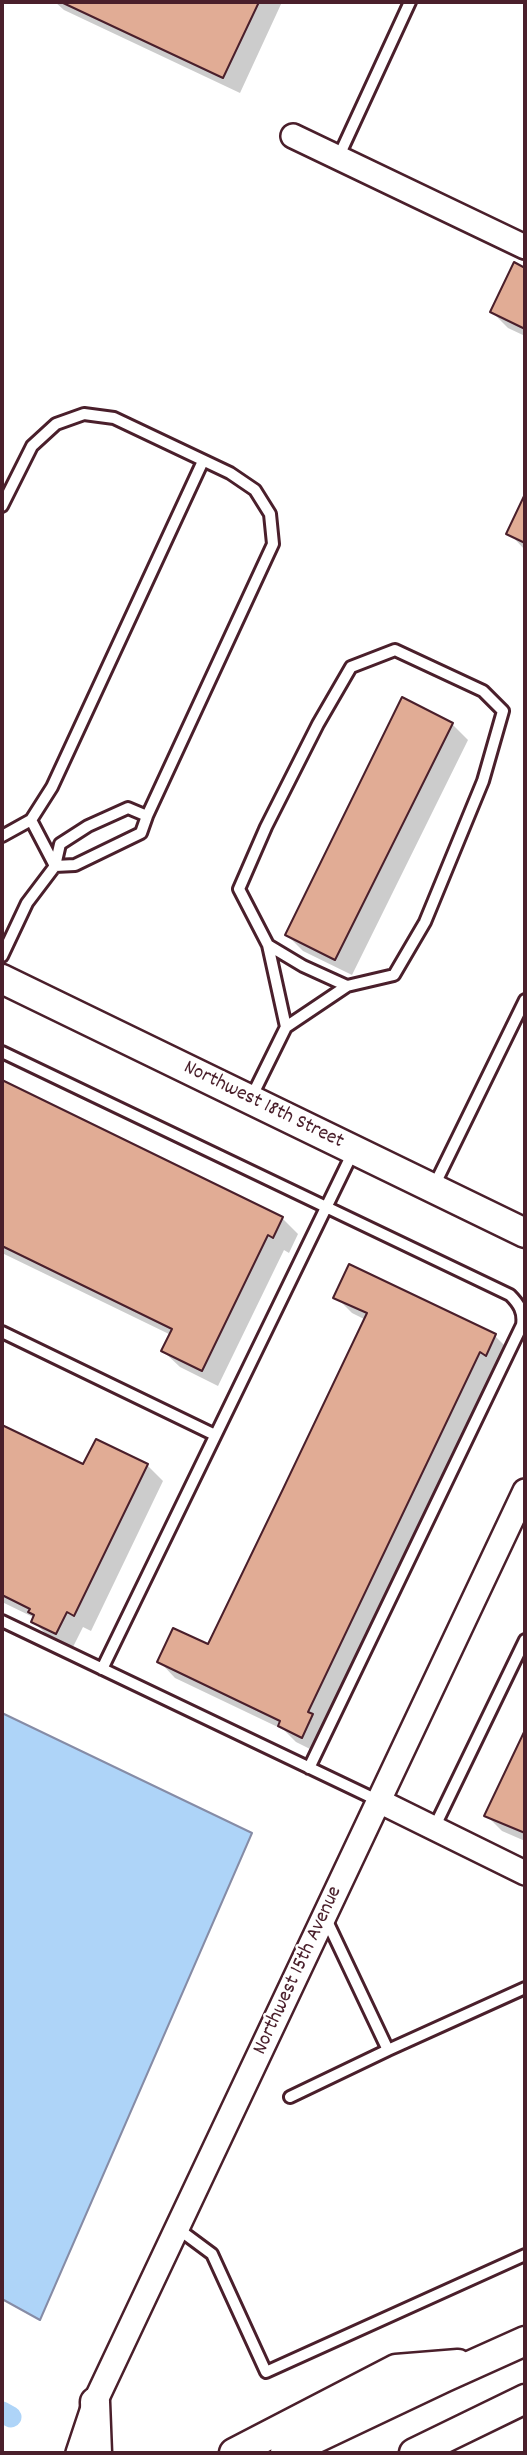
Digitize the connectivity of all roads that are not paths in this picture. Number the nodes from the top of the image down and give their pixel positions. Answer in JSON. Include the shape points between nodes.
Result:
{"nodes":[{"id":1,"x":410,"y":2,"type":"edge"},
{"id":2,"x":293,"y":136,"type":"dead end"},
{"id":3,"x":338,"y":158,"type":"junction"},
{"id":4,"x":525,"y":247,"type":"edge"},
{"id":5,"x":203,"y":461,"type":"junction"},
{"id":6,"x":2,"y":506,"type":"edge"},
{"id":7,"x":147,"y":816,"type":"junction"},
{"id":8,"x":31,"y":820,"type":"junction"},
{"id":9,"x":2,"y":836,"type":"edge"},
{"id":10,"x":55,"y":866,"type":"junction"},
{"id":11,"x":268,"y":946,"type":"junction"},
{"id":12,"x":2,"y":956,"type":"edge"},
{"id":13,"x":2,"y":979,"type":"edge"},
{"id":14,"x":347,"y":986,"type":"junction"},
{"id":15,"x":525,"y":1000,"type":"edge"},
{"id":16,"x":286,"y":1027,"type":"junction"},
{"id":17,"x":2,"y":1052,"type":"edge"},
{"id":18,"x":250,"y":1100,"type":"junction"},
{"id":19,"x":355,"y":1150,"type":"junction"},
{"id":20,"x":433,"y":1188,"type":"junction"},
{"id":21,"x":326,"y":1207,"type":"junction"},
{"id":22,"x":525,"y":1233,"type":"edge"},
{"id":23,"x":2,"y":1332,"type":"edge"},
{"id":24,"x":215,"y":1435,"type":"junction"},
{"id":25,"x":525,"y":1491,"type":"edge"},
{"id":26,"x":2,"y":1621,"type":"edge"},
{"id":27,"x":525,"y":1640,"type":"edge"},
{"id":28,"x":102,"y":1669,"type":"junction"},
{"id":29,"x":309,"y":1768,"type":"junction"},
{"id":30,"x":379,"y":1801,"type":"junction"},
{"id":31,"x":434,"y":1828,"type":"junction"},
{"id":32,"x":525,"y":1873,"type":"edge"},
{"id":33,"x":324,"y":1917,"type":"junction"},
{"id":34,"x":525,"y":1988,"type":"edge"},
{"id":35,"x":388,"y":2050,"type":"junction"},
{"id":36,"x":290,"y":2097,"type":"dead end"},
{"id":37,"x":177,"y":2228,"type":"junction"},
{"id":38,"x":525,"y":2255,"type":"edge"},
{"id":39,"x":525,"y":2341,"type":"edge"},
{"id":40,"x":478,"y":2362,"type":"junction"},
{"id":41,"x":525,"y":2399,"type":"edge"},
{"id":42,"x":94,"y":2402,"type":"junction"},
{"id":43,"x":78,"y":2453,"type":"edge"},
{"id":44,"x":97,"y":2453,"type":"edge"},
{"id":45,"x":234,"y":2453,"type":"edge"},
{"id":46,"x":285,"y":2453,"type":"edge"},
{"id":47,"x":414,"y":2453,"type":"edge"}],
"edges":[{"from":1,"to":3,"type":"lane"},
{"from":2,"to":3,"type":"street"},
{"from":3,"to":4,"type":"street"},
{"from":5,"to":6,"type":"lane","via":[[114,418],[84,414],[56,424],[32,446]]},
{"from":5,"to":7,"type":"lane","via":[[255,490],[270,514],[273,544]]},
{"from":5,"to":8,"type":"lane","via":[[52,788]]},
{"from":7,"to":10,"type":"lane","via":[[141,833],[112,849],[75,865]]},
{"from":7,"to":10,"type":"lane","via":[[128,808],[88,827],[60,844]]},
{"from":8,"to":9,"type":"lane"},
{"from":8,"to":10,"type":"lane"},
{"from":10,"to":12,"type":"lane","via":[[27,903]]},
{"from":11,"to":14,"type":"lane"},
{"from":11,"to":14,"type":"lane","via":[[239,889],[266,827],[351,667],[395,650],[483,691],[503,711],[483,781],[425,922],[394,975]]},
{"from":11,"to":16,"type":"lane"},
{"from":13,"to":18,"type":"street","name":"Northwest 18th Street"},
{"from":14,"to":16,"type":"lane"},
{"from":15,"to":20,"type":"lane"},
{"from":16,"to":18,"type":"lane"},
{"from":17,"to":21,"type":"lane"},
{"from":18,"to":19,"type":"street","name":"Northwest 18th Street"},
{"from":19,"to":20,"type":"street","name":"Northwest 18th Street"},
{"from":19,"to":21,"type":"lane"},
{"from":20,"to":22,"type":"street","name":"Northwest 18th Street"},
{"from":21,"to":24,"type":"lane"},
{"from":21,"to":29,"type":"lane","via":[[510,1295],[518,1303],[522,1319]]},
{"from":23,"to":24,"type":"lane"},
{"from":24,"to":28,"type":"lane"},
{"from":25,"to":30,"type":"street","name":"Northwest 15th Avenue"},
{"from":26,"to":28,"type":"lane"},
{"from":27,"to":31,"type":"lane"},
{"from":28,"to":29,"type":"lane"},
{"from":29,"to":30,"type":"lane"},
{"from":30,"to":31,"type":"street"},
{"from":30,"to":33,"type":"street","name":"Northwest 15th Avenue"},
{"from":31,"to":32,"type":"street"},
{"from":33,"to":35,"type":"lane"},
{"from":33,"to":37,"type":"street","name":"Northwest 15th Avenue"},
{"from":34,"to":35,"type":"lane"},
{"from":35,"to":36,"type":"lane"},
{"from":37,"to":38,"type":"lane","via":[[212,2254],[266,2371]]},
{"from":37,"to":42,"type":"street","name":"Northwest 15th Avenue"},
{"from":39,"to":40,"type":"street"},
{"from":40,"to":45,"type":"street","via":[[396,2370]]},
{"from":40,"to":46,"type":"street"},
{"from":41,"to":47,"type":"street"},
{"from":42,"to":43,"type":"street","name":"Northwest 15th Avenue"},
{"from":42,"to":44,"type":"street"}]}
